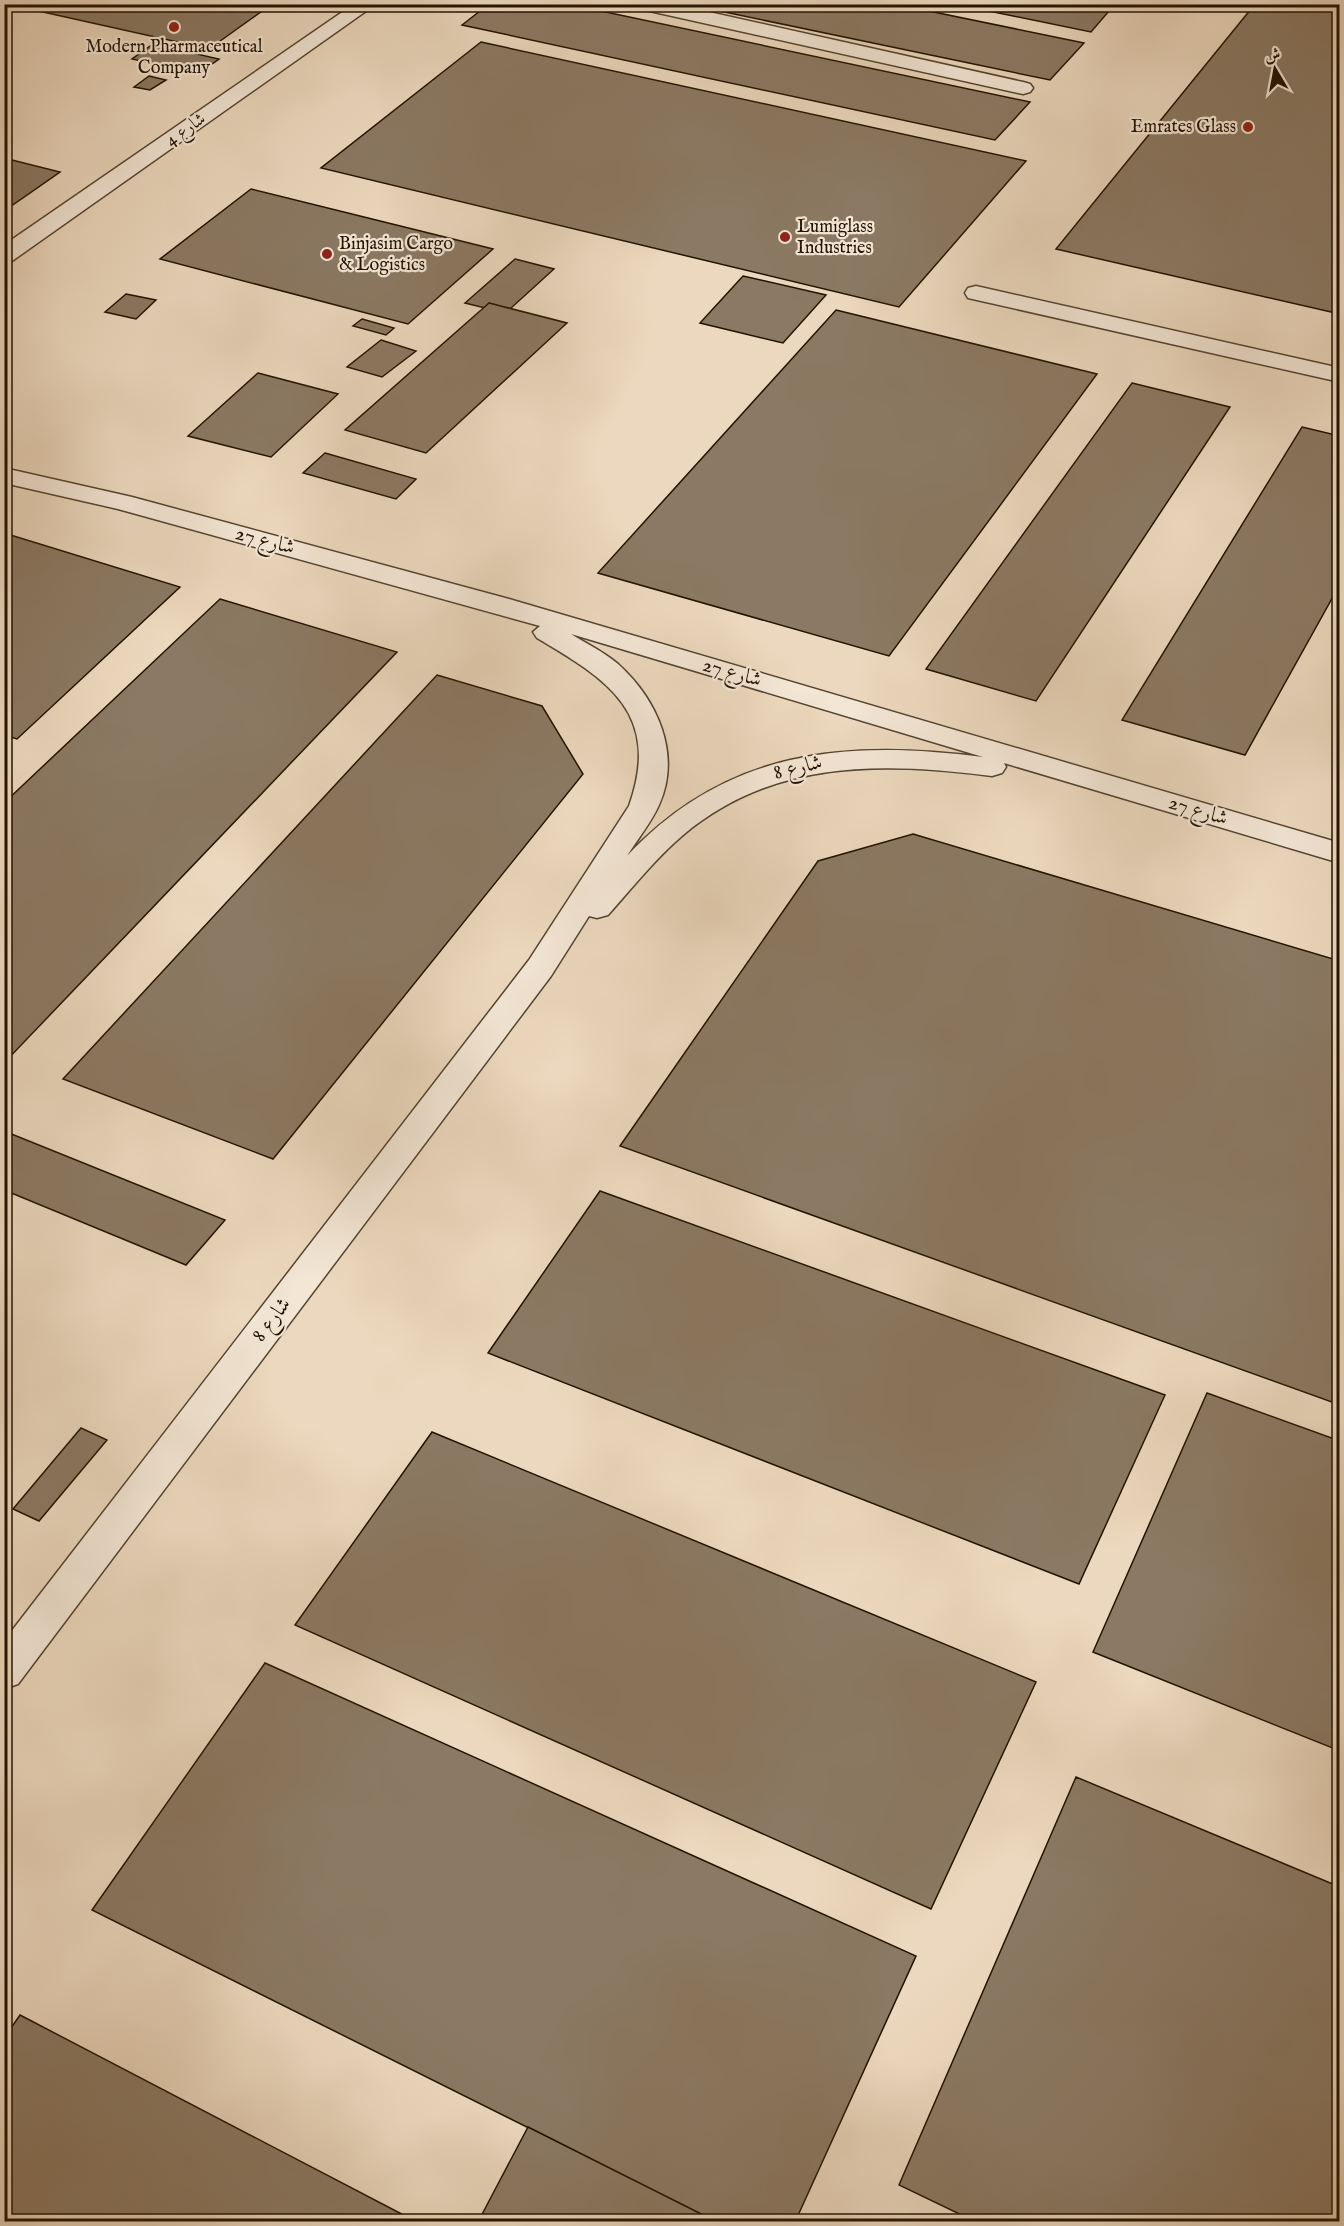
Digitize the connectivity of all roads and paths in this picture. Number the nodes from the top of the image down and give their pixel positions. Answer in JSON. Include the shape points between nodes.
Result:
{"nodes":[{"id":1,"x":367,"y":4,"type":"edge"},
{"id":2,"x":645,"y":4,"type":"edge"},
{"id":3,"x":1023,"y":88,"type":"dead end"},
{"id":4,"x":10,"y":247,"type":"edge"},
{"id":5,"x":4,"y":262,"type":"edge"},
{"id":6,"x":976,"y":293,"type":"dead end"},
{"id":7,"x":1340,"y":375,"type":"edge"},
{"id":8,"x":4,"y":458,"type":"edge"},
{"id":9,"x":4,"y":475,"type":"edge"},
{"id":10,"x":123,"y":502,"type":"junction"},
{"id":11,"x":500,"y":605,"type":"junction"},
{"id":12,"x":1128,"y":790,"type":"junction"},
{"id":13,"x":1340,"y":853,"type":"edge"},
{"id":14,"x":540,"y":968,"type":"junction"},
{"id":15,"x":4,"y":1672,"type":"edge"}],
"edges":[{"from":1,"to":4,"type":"lane","name":"شارع 4"},
{"from":2,"to":3,"type":"lane"},
{"from":4,"to":5,"type":"lane"},
{"from":6,"to":7,"type":"lane"},
{"from":8,"to":10,"type":"lane","name":"شارع 27"},
{"from":9,"to":10,"type":"lane","name":"شارع 27"},
{"from":10,"to":11,"type":"lane","name":"شارع 27"},
{"from":11,"to":12,"type":"lane","name":"شارع 27"},
{"from":11,"to":14,"type":"lane","name":"شارع 8","via":[[593,658],[617,678],[636,701],[648,725],[654,751],[652,779],[644,806]]},
{"from":12,"to":13,"type":"lane","name":"شارع 27"},
{"from":12,"to":14,"type":"lane","name":"شارع 8","via":[[913,757],[839,759],[769,774],[708,802],[682,820]]},
{"from":14,"to":15,"type":"lane","name":"شارع 8"}]}
